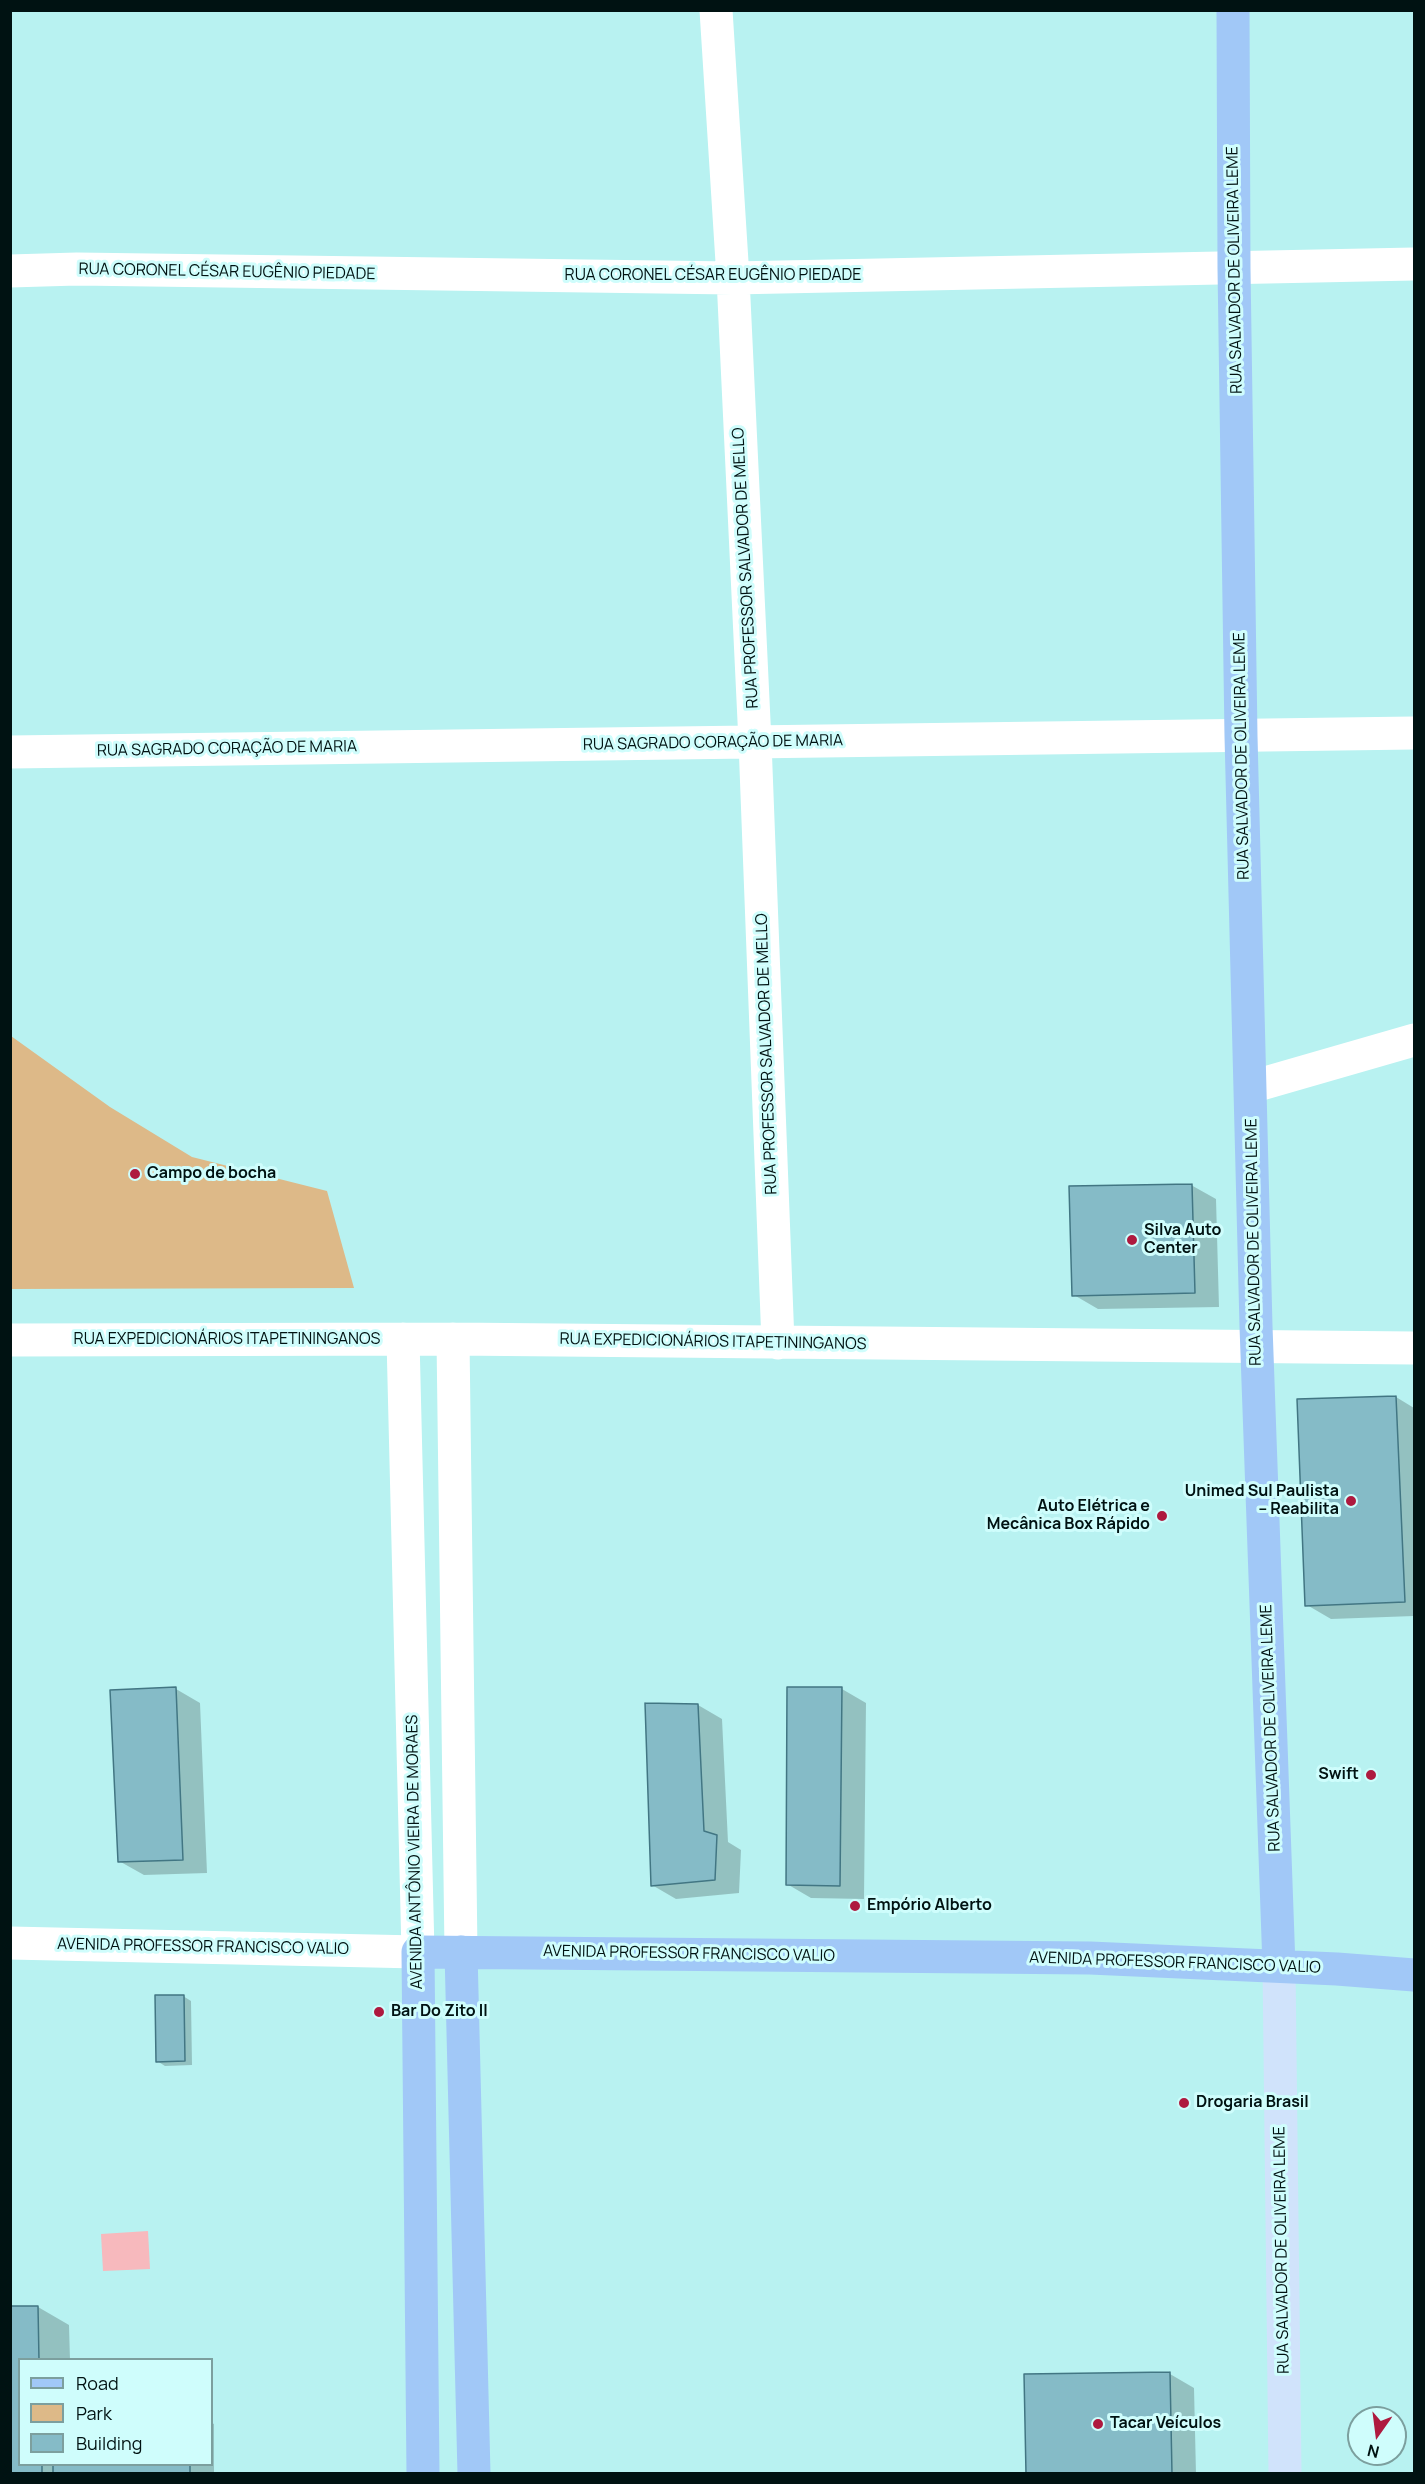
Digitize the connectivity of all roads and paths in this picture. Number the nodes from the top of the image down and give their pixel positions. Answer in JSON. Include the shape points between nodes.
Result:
{"nodes":[{"id":1,"x":716,"y":10,"type":"edge"},
{"id":2,"x":1233,"y":10,"type":"edge"},
{"id":3,"x":1414,"y":264,"type":"edge"},
{"id":4,"x":1234,"y":268,"type":"junction"},
{"id":5,"x":10,"y":271,"type":"edge"},
{"id":6,"x":733,"y":278,"type":"junction"},
{"id":7,"x":1414,"y":734,"type":"edge"},
{"id":8,"x":1241,"y":736,"type":"junction"},
{"id":9,"x":755,"y":742,"type":"junction"},
{"id":10,"x":10,"y":752,"type":"edge"},
{"id":11,"x":1414,"y":1040,"type":"edge"},
{"id":12,"x":1251,"y":1087,"type":"junction"},
{"id":13,"x":403,"y":1339,"type":"junction"},
{"id":14,"x":453,"y":1339,"type":"junction"},
{"id":15,"x":10,"y":1340,"type":"edge"},
{"id":16,"x":778,"y":1342,"type":"junction"},
{"id":17,"x":1256,"y":1346,"type":"junction"},
{"id":18,"x":1414,"y":1348,"type":"edge"},
{"id":19,"x":10,"y":1943,"type":"edge"},
{"id":20,"x":418,"y":1952,"type":"junction"},
{"id":21,"x":461,"y":1952,"type":"junction"},
{"id":22,"x":1279,"y":1966,"type":"junction"},
{"id":23,"x":1414,"y":1968,"type":"edge"},
{"id":24,"x":1368,"y":1971,"type":"junction"},
{"id":25,"x":1414,"y":1975,"type":"edge"},
{"id":26,"x":422,"y":2461,"type":"edge"},
{"id":27,"x":473,"y":2461,"type":"edge"},
{"id":28,"x":1285,"y":2474,"type":"edge"}],
"edges":[{"from":1,"to":6,"type":"street","name":"RUA PROFESSOR SALVADOR DE MELLO"},
{"from":2,"to":4,"type":"main road","name":"RUA SALVADOR DE OLIVEIRA LEME"},
{"from":3,"to":4,"type":"street","name":"RUA CORONEL CÉSAR EUGÊNIO PIEDADE"},
{"from":4,"to":6,"type":"street","name":"RUA CORONEL CÉSAR EUGÊNIO PIEDADE"},
{"from":4,"to":8,"type":"main road","name":"RUA SALVADOR DE OLIVEIRA LEME"},
{"from":5,"to":6,"type":"street","name":"RUA CORONEL CÉSAR EUGÊNIO PIEDADE"},
{"from":6,"to":9,"type":"street","name":"RUA PROFESSOR SALVADOR DE MELLO"},
{"from":7,"to":8,"type":"street","name":"RUA SAGRADO CORAÇÃO DE MARIA"},
{"from":8,"to":9,"type":"street","name":"RUA SAGRADO CORAÇÃO DE MARIA"},
{"from":8,"to":12,"type":"main road","name":"RUA SALVADOR DE OLIVEIRA LEME"},
{"from":9,"to":10,"type":"street","name":"RUA SAGRADO CORAÇÃO DE MARIA"},
{"from":9,"to":16,"type":"street","name":"RUA PROFESSOR SALVADOR DE MELLO"},
{"from":11,"to":12,"type":"street"},
{"from":12,"to":17,"type":"main road","name":"RUA SALVADOR DE OLIVEIRA LEME"},
{"from":13,"to":14,"type":"street","name":"RUA EXPEDICIONÁRIOS ITAPETININGANOS"},
{"from":13,"to":15,"type":"street","name":"RUA EXPEDICIONÁRIOS ITAPETININGANOS"},
{"from":13,"to":20,"type":"street","name":"AVENIDA ANTÔNIO VIEIRA DE MORAES"},
{"from":14,"to":16,"type":"street","name":"RUA EXPEDICIONÁRIOS ITAPETININGANOS"},
{"from":14,"to":21,"type":"street"},
{"from":16,"to":17,"type":"street","name":"RUA EXPEDICIONÁRIOS ITAPETININGANOS"},
{"from":17,"to":18,"type":"street","name":"RUA EXPEDICIONÁRIOS ITAPETININGANOS"},
{"from":17,"to":22,"type":"main road","name":"RUA SALVADOR DE OLIVEIRA LEME"},
{"from":19,"to":20,"type":"street","name":"AVENIDA PROFESSOR FRANCISCO VALIO"},
{"from":20,"to":21,"type":"main road","name":"AVENIDA PROFESSOR FRANCISCO VALIO"},
{"from":20,"to":26,"type":"main road","name":"AVENIDA ANTÔNIO VIEIRA DE MORAES"},
{"from":21,"to":22,"type":"main road","name":"AVENIDA PROFESSOR FRANCISCO VALIO","via":[[1090,1958]]},
{"from":21,"to":27,"type":"main road"},
{"from":22,"to":24,"type":"main road","name":"AVENIDA PROFESSOR FRANCISCO VALIO"},
{"from":22,"to":28,"type":"main road","name":"RUA SALVADOR DE OLIVEIRA LEME"},
{"from":23,"to":24,"type":"main road","name":"AVENIDA PROFESSOR FRANCISCO VALIO"},
{"from":24,"to":25,"type":"main road","name":"AVENIDA PROFESSOR FRANCISCO VALIO"},
{"from":26,"to":27,"type":"main road"}]}
